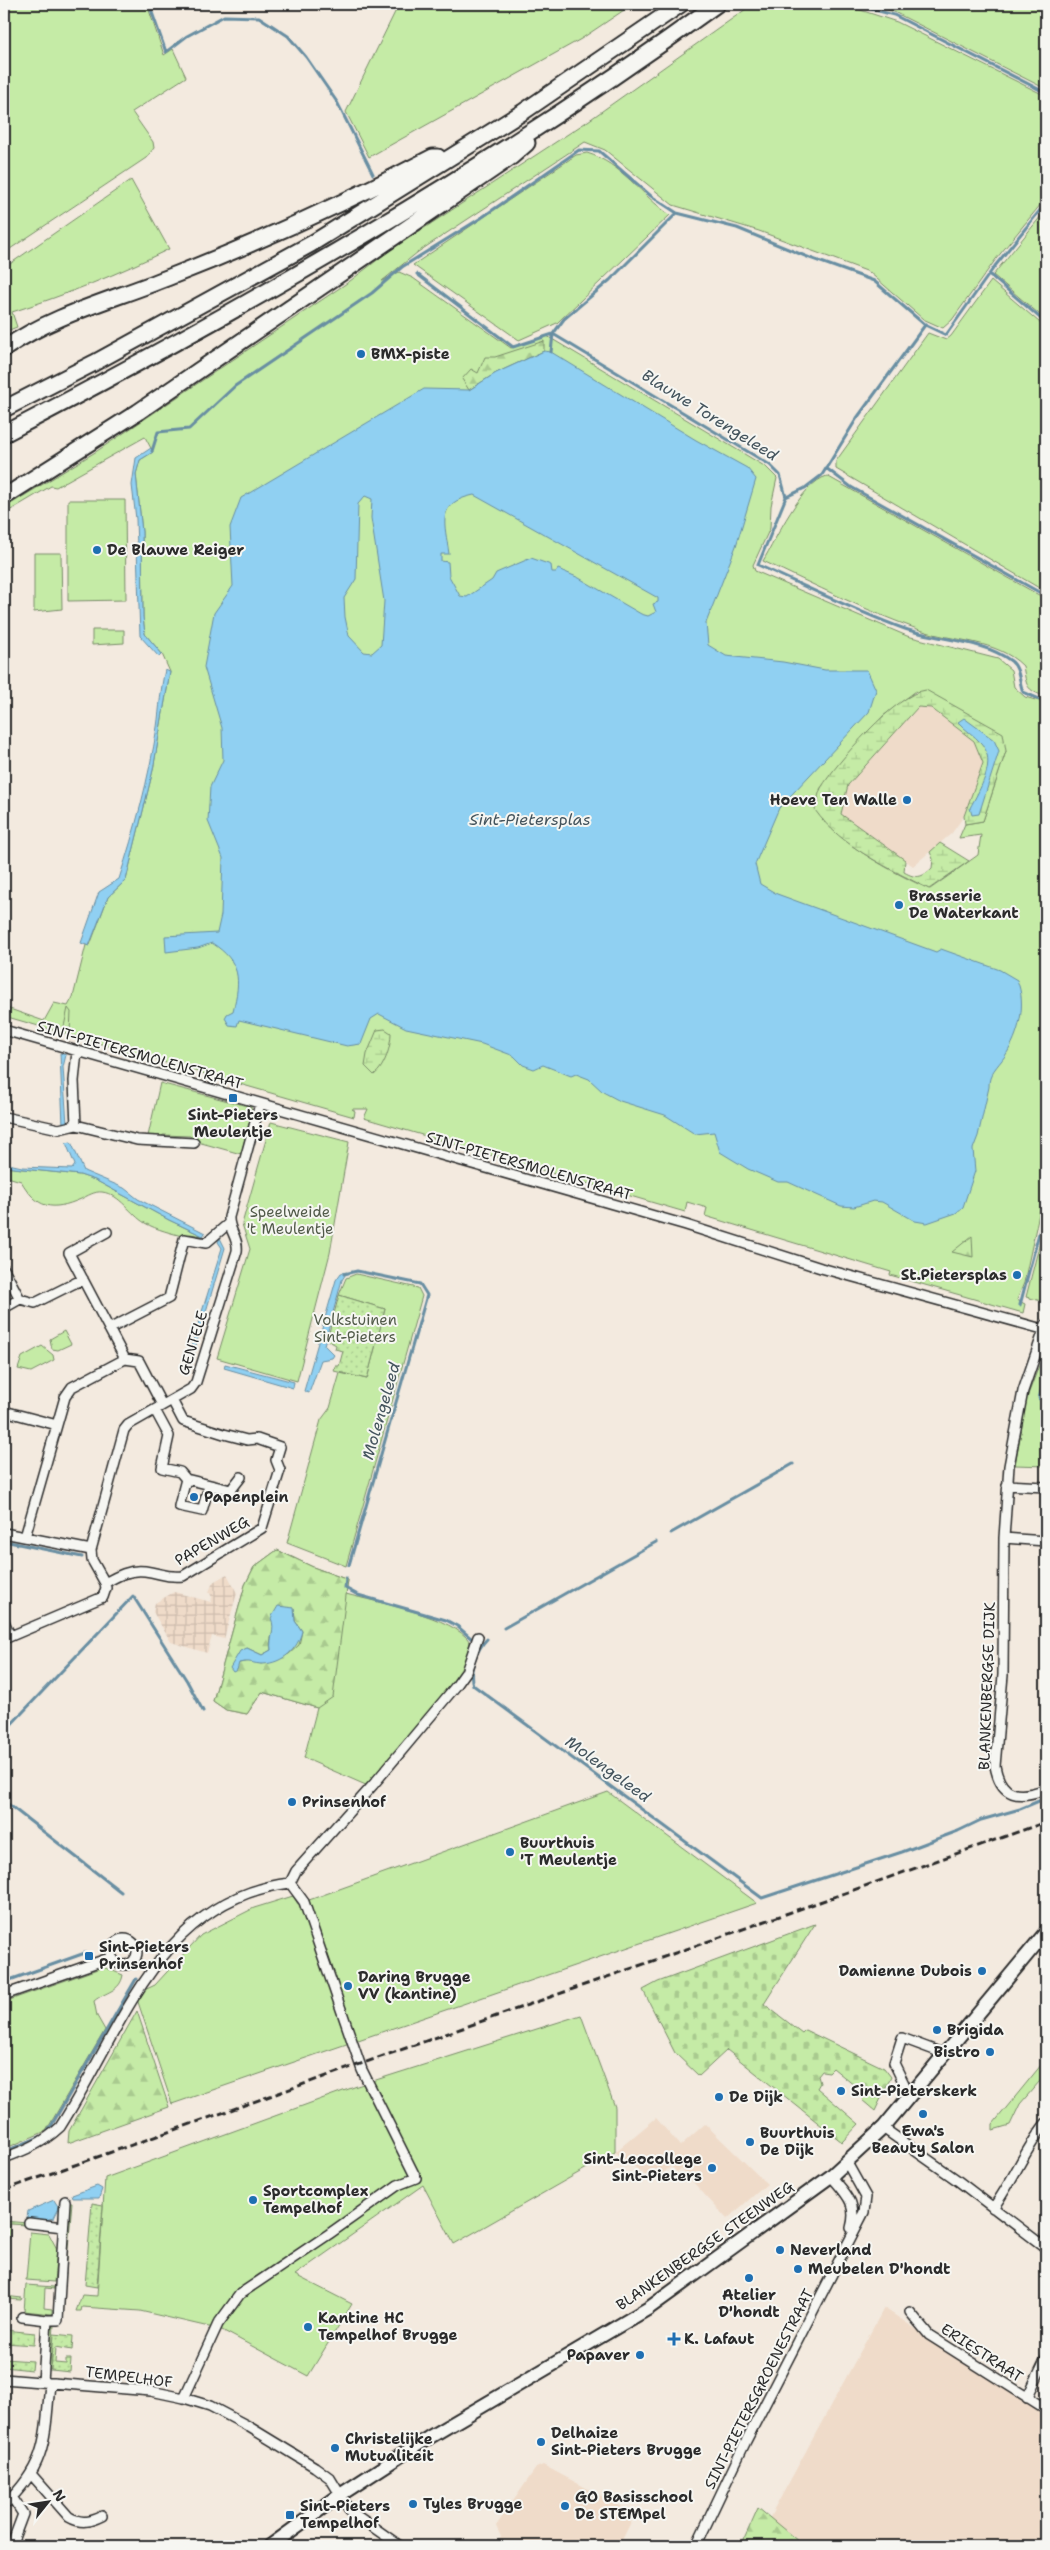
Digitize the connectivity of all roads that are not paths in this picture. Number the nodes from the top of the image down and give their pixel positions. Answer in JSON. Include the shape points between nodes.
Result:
{"nodes":[{"id":1,"x":681,"y":4,"type":"edge"},
{"id":2,"x":717,"y":4,"type":"edge"},
{"id":3,"x":580,"y":99,"type":"junction"},
{"id":4,"x":450,"y":157,"type":"junction"},
{"id":5,"x":4,"y":349,"type":"edge"},
{"id":6,"x":4,"y":408,"type":"edge"},
{"id":7,"x":4,"y":434,"type":"edge"},
{"id":8,"x":4,"y":497,"type":"edge"},
{"id":9,"x":4,"y":1030,"type":"edge"},
{"id":10,"x":76,"y":1051,"type":"junction"},
{"id":11,"x":260,"y":1104,"type":"junction"},
{"id":12,"x":4,"y":1117,"type":"edge"},
{"id":13,"x":76,"y":1125,"type":"junction"},
{"id":14,"x":194,"y":1143,"type":"dead end"},
{"id":15,"x":228,"y":1224,"type":"junction"},
{"id":16,"x":107,"y":1232,"type":"dead end"},
{"id":17,"x":4,"y":1269,"type":"edge"},
{"id":18,"x":83,"y":1279,"type":"junction"},
{"id":19,"x":20,"y":1299,"type":"junction"},
{"id":20,"x":4,"y":1308,"type":"edge"},
{"id":21,"x":1046,"y":1328,"type":"edge"},
{"id":22,"x":109,"y":1329,"type":"junction"},
{"id":23,"x":125,"y":1359,"type":"junction"},
{"id":24,"x":172,"y":1400,"type":"junction"},
{"id":25,"x":158,"y":1407,"type":"junction"},
{"id":26,"x":4,"y":1411,"type":"edge"},
{"id":27,"x":57,"y":1425,"type":"junction"},
{"id":28,"x":241,"y":1477,"type":"dead end"},
{"id":29,"x":186,"y":1479,"type":"junction"},
{"id":30,"x":1007,"y":1485,"type":"junction"},
{"id":31,"x":209,"y":1486,"type":"junction"},
{"id":32,"x":1046,"y":1487,"type":"edge"},
{"id":33,"x":4,"y":1533,"type":"edge"},
{"id":34,"x":25,"y":1537,"type":"junction"},
{"id":35,"x":1004,"y":1538,"type":"junction"},
{"id":36,"x":1046,"y":1541,"type":"edge"},
{"id":37,"x":91,"y":1550,"type":"junction"},
{"id":38,"x":105,"y":1583,"type":"junction"},
{"id":39,"x":4,"y":1621,"type":"edge"},
{"id":40,"x":478,"y":1637,"type":"dead end"},
{"id":41,"x":7,"y":1638,"type":"edge"},
{"id":42,"x":1046,"y":1789,"type":"edge"},
{"id":43,"x":290,"y":1883,"type":"junction"},
{"id":44,"x":1046,"y":1932,"type":"edge"},
{"id":45,"x":112,"y":1957,"type":"dead end"},
{"id":46,"x":4,"y":1995,"type":"edge"},
{"id":47,"x":945,"y":2054,"type":"junction"},
{"id":48,"x":910,"y":2096,"type":"junction"},
{"id":49,"x":1046,"y":2123,"type":"edge"},
{"id":50,"x":883,"y":2128,"type":"junction"},
{"id":51,"x":4,"y":2158,"type":"edge"},
{"id":52,"x":847,"y":2162,"type":"junction"},
{"id":53,"x":831,"y":2176,"type":"junction"},
{"id":54,"x":65,"y":2201,"type":"dead end"},
{"id":55,"x":993,"y":2208,"type":"junction"},
{"id":56,"x":29,"y":2223,"type":"dead end"},
{"id":57,"x":63,"y":2227,"type":"junction"},
{"id":58,"x":846,"y":2245,"type":"junction"},
{"id":59,"x":1046,"y":2248,"type":"edge"},
{"id":60,"x":910,"y":2312,"type":"dead end"},
{"id":61,"x":22,"y":2317,"type":"dead end"},
{"id":62,"x":47,"y":2320,"type":"junction"},
{"id":63,"x":1046,"y":2358,"type":"edge"},
{"id":64,"x":4,"y":2379,"type":"edge"},
{"id":65,"x":46,"y":2382,"type":"junction"},
{"id":66,"x":184,"y":2398,"type":"junction"},
{"id":67,"x":1027,"y":2398,"type":"junction"},
{"id":68,"x":1046,"y":2409,"type":"edge"},
{"id":69,"x":32,"y":2474,"type":"junction"},
{"id":70,"x":340,"y":2495,"type":"junction"},
{"id":71,"x":12,"y":2497,"type":"junction"},
{"id":72,"x":4,"y":2505,"type":"edge"},
{"id":73,"x":102,"y":2516,"type":"dead end"},
{"id":74,"x":11,"y":2546,"type":"edge"},
{"id":75,"x":270,"y":2546,"type":"edge"},
{"id":76,"x":400,"y":2546,"type":"edge"},
{"id":77,"x":696,"y":2546,"type":"edge"}],
"edges":[{"from":1,"to":4,"type":"highway","via":[[523,112]]},
{"from":2,"to":3,"type":"highway"},
{"from":3,"to":7,"type":"highway","via":[[482,163],[214,323]]},
{"from":3,"to":8,"type":"highway","via":[[511,157],[138,412]]},
{"from":4,"to":5,"type":"highway","via":[[433,157],[369,190],[169,278],[39,327]]},
{"from":4,"to":6,"type":"highway","via":[[310,244],[94,363]]},
{"from":9,"to":10,"type":"street","name":"SINT-PIETERSMOLENSTRAAT"},
{"from":10,"to":11,"type":"street","name":"SINT-PIETERSMOLENSTRAAT"},
{"from":10,"to":13,"type":"street"},
{"from":11,"to":15,"type":"street"},
{"from":11,"to":21,"type":"street","name":"SINT-PIETERSMOLENSTRAAT","via":[[686,1225],[812,1265]]},
{"from":12,"to":13,"type":"street","via":[[59,1129]]},
{"from":13,"to":14,"type":"street","via":[[136,1140]]},
{"from":15,"to":22,"type":"street","via":[[206,1243],[184,1239],[169,1298]]},
{"from":15,"to":24,"type":"street","name":"GENTELE","via":[[238,1251],[196,1382],[191,1389]]},
{"from":16,"to":18,"type":"street","via":[[69,1253]]},
{"from":17,"to":19,"type":"street"},
{"from":18,"to":19,"type":"street","via":[[36,1304]]},
{"from":18,"to":22,"type":"street"},
{"from":19,"to":20,"type":"street"},
{"from":21,"to":30,"type":"street","name":"BLANKENBERGSE DIJK","via":[[1023,1391],[1012,1440]]},
{"from":22,"to":23,"type":"street"},
{"from":23,"to":25,"type":"street","via":[[139,1360]]},
{"from":23,"to":27,"type":"street","via":[[72,1387]]},
{"from":24,"to":25,"type":"street","name":"GENTELE"},
{"from":24,"to":38,"type":"street","name":"PAPENWEG","via":[[183,1421],[280,1447],[276,1460],[280,1470],[262,1528],[183,1576],[169,1578],[138,1571],[120,1574]]},
{"from":25,"to":29,"type":"street","via":[[169,1436],[162,1468],[180,1472]]},
{"from":25,"to":37,"type":"street","name":"GENTELE","via":[[124,1430]]},
{"from":26,"to":27,"type":"street"},
{"from":27,"to":34,"type":"street"},
{"from":28,"to":31,"type":"street","via":[[231,1490]]},
{"from":29,"to":31,"type":"street"},
{"from":29,"to":31,"type":"street","via":[[178,1506],[202,1511]]},
{"from":30,"to":32,"type":"street"},
{"from":30,"to":35,"type":"street","name":"BLANKENBERGSE DIJK"},
{"from":33,"to":34,"type":"street"},
{"from":34,"to":37,"type":"street"},
{"from":35,"to":36,"type":"street"},
{"from":35,"to":42,"type":"street","name":"BLANKENBERGSE DIJK","via":[[1003,1674],[995,1766],[998,1778],[1011,1793],[1022,1796]]},
{"from":37,"to":38,"type":"street","via":[[92,1560]]},
{"from":38,"to":41,"type":"street","via":[[103,1597]]},
{"from":39,"to":41,"type":"street"},
{"from":40,"to":43,"type":"street","via":[[466,1672],[456,1686],[296,1871]]},
{"from":43,"to":51,"type":"street","via":[[215,1907],[171,1944],[141,1985],[60,2127],[30,2149]]},
{"from":43,"to":66,"type":"street","via":[[304,1902],[362,2070],[416,2178],[398,2185],[240,2294],[218,2324]]},
{"from":44,"to":47,"type":"main road","name":"BLANKENBERGSE STEENWEG"},
{"from":45,"to":46,"type":"street"},
{"from":47,"to":48,"type":"main road","name":"BLANKENBERGSE STEENWEG"},
{"from":47,"to":48,"type":"street","via":[[902,2038],[894,2063]]},
{"from":48,"to":50,"type":"main road","name":"BLANKENBERGSE STEENWEG"},
{"from":49,"to":55,"type":"street","via":[[1029,2144],[1012,2180]]},
{"from":50,"to":52,"type":"main road","name":"BLANKENBERGSE STEENWEG"},
{"from":50,"to":55,"type":"street"},
{"from":52,"to":53,"type":"main road","name":"BLANKENBERGSE STEENWEG"},
{"from":52,"to":58,"type":"street","name":"SINT-PIETERSGROENESTRAAT","via":[[866,2197],[864,2212]]},
{"from":53,"to":58,"type":"street","name":"SINT-PIETERSGROENESTRAAT","via":[[854,2208]]},
{"from":53,"to":70,"type":"main road","name":"BLANKENBERGSE STEENWEG","via":[[649,2308],[428,2438]]},
{"from":54,"to":57,"type":"street"},
{"from":55,"to":59,"type":"street"},
{"from":56,"to":57,"type":"street"},
{"from":57,"to":62,"type":"street","via":[[58,2320]]},
{"from":58,"to":77,"type":"street","name":"SINT-PIETERSGROENESTRAAT"},
{"from":60,"to":67,"type":"street","name":"ERIESTRAAT","via":[[929,2335]]},
{"from":61,"to":62,"type":"street"},
{"from":62,"to":65,"type":"street"},
{"from":63,"to":67,"type":"street"},
{"from":64,"to":65,"type":"street","name":"TEMPELHOF"},
{"from":65,"to":66,"type":"street","name":"TEMPELHOF","via":[[151,2391]]},
{"from":65,"to":69,"type":"street","via":[[45,2436]]},
{"from":66,"to":70,"type":"street","name":"TEMPELHOF","via":[[228,2414],[308,2462],[330,2478]]},
{"from":67,"to":68,"type":"street","name":"ERIESTRAAT"},
{"from":69,"to":71,"type":"street"},
{"from":69,"to":73,"type":"street","via":[[69,2517],[90,2522]]},
{"from":70,"to":75,"type":"main road","name":"BLANKENBERGSE STEENWEG"},
{"from":70,"to":76,"type":"street","name":"TEMPELHOF","via":[[350,2511]]},
{"from":71,"to":72,"type":"street"},
{"from":71,"to":74,"type":"street","via":[[23,2514]]}]}
